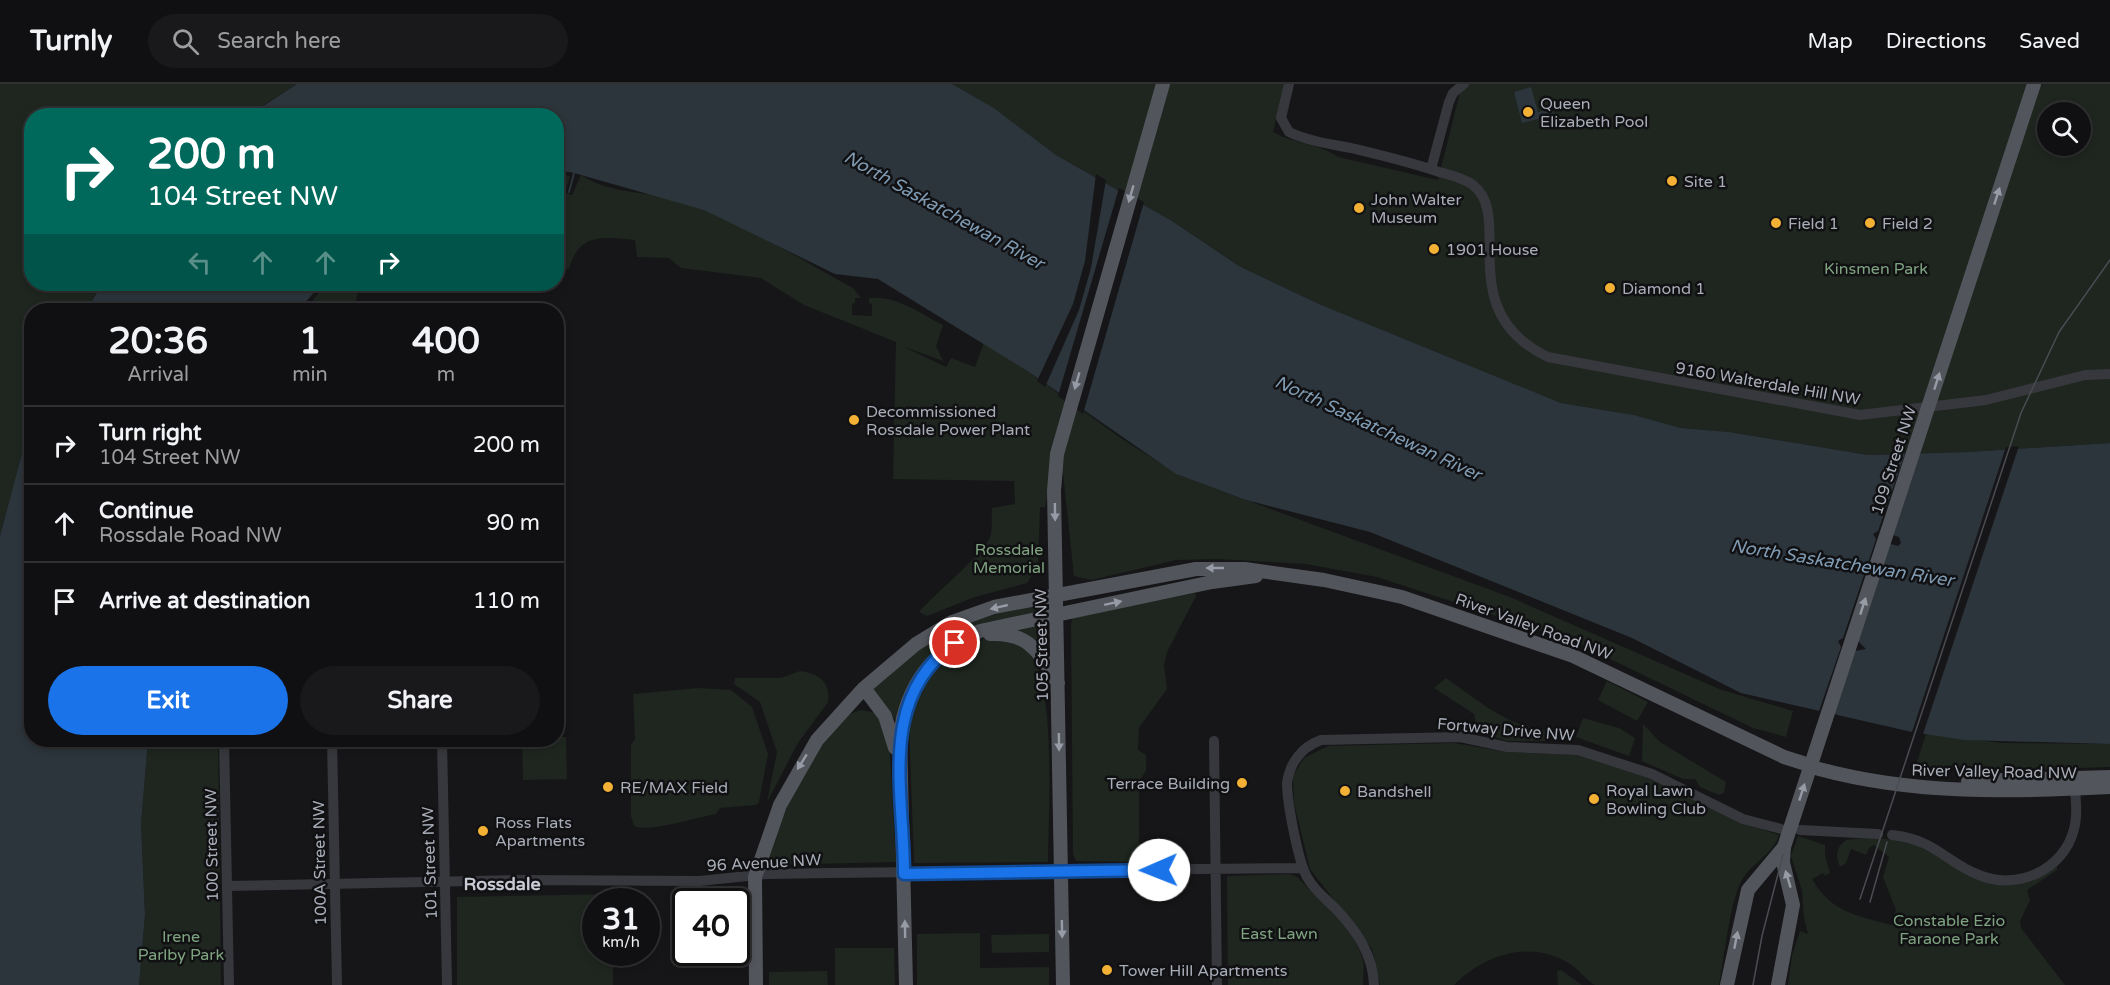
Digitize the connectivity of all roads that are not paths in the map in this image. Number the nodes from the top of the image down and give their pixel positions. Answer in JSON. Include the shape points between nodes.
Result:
{"nodes":[{"id":1,"x":1163,"y":84,"type":"edge"},
{"id":2,"x":1289,"y":84,"type":"edge"},
{"id":3,"x":1464,"y":84,"type":"edge"},
{"id":4,"x":2034,"y":84,"type":"edge"},
{"id":5,"x":1431,"y":169,"type":"junction"},
{"id":6,"x":2110,"y":374,"type":"edge"},
{"id":7,"x":1273,"y":574,"type":"junction"},
{"id":8,"x":1056,"y":595,"type":"junction"},
{"id":9,"x":1056,"y":615,"type":"junction"},
{"id":10,"x":970,"y":635,"type":"junction"},
{"id":11,"x":1058,"y":683,"type":"junction"},
{"id":12,"x":864,"y":688,"type":"junction"},
{"id":13,"x":882,"y":711,"type":"junction"},
{"id":14,"x":837,"y":715,"type":"junction"},
{"id":15,"x":1214,"y":741,"type":"dead end"},
{"id":16,"x":224,"y":747,"type":"edge"},
{"id":17,"x":332,"y":747,"type":"edge"},
{"id":18,"x":442,"y":747,"type":"edge"},
{"id":19,"x":1803,"y":763,"type":"dead end"},
{"id":20,"x":900,"y":764,"type":"junction"},
{"id":21,"x":1819,"y":769,"type":"dead end"},
{"id":22,"x":2110,"y":777,"type":"edge"},
{"id":23,"x":2074,"y":784,"type":"junction"},
{"id":24,"x":2110,"y":787,"type":"edge"},
{"id":25,"x":1781,"y":829,"type":"dead end"},
{"id":26,"x":1800,"y":830,"type":"dead end"},
{"id":27,"x":1878,"y":834,"type":"dead end"},
{"id":28,"x":1892,"y":835,"type":"dead end"},
{"id":29,"x":1784,"y":847,"type":"junction"},
{"id":30,"x":1303,"y":868,"type":"junction"},
{"id":31,"x":1214,"y":869,"type":"junction"},
{"id":32,"x":1061,"y":872,"type":"junction"},
{"id":33,"x":904,"y":874,"type":"junction"},
{"id":34,"x":755,"y":877,"type":"junction"},
{"id":35,"x":445,"y":882,"type":"junction"},
{"id":36,"x":334,"y":883,"type":"junction"},
{"id":37,"x":227,"y":886,"type":"junction"},
{"id":38,"x":229,"y":985,"type":"edge"},
{"id":39,"x":337,"y":985,"type":"edge"},
{"id":40,"x":447,"y":985,"type":"edge"},
{"id":41,"x":756,"y":985,"type":"edge"},
{"id":42,"x":906,"y":985,"type":"edge"},
{"id":43,"x":1063,"y":985,"type":"edge"},
{"id":44,"x":1217,"y":985,"type":"edge"},
{"id":45,"x":1374,"y":985,"type":"edge"},
{"id":46,"x":1727,"y":985,"type":"edge"},
{"id":47,"x":1778,"y":985,"type":"edge"}],
"edges":[{"from":1,"to":8,"type":"main road","name":"105 Street NW","one_way":true,"via":[[1057,454]]},
{"from":2,"to":5,"type":"street","via":[[1281,118],[1289,132]]},
{"from":3,"to":5,"type":"street","via":[[1449,102]]},
{"from":29,"to":4,"type":"main road","name":"109 Street NW","one_way":true,"bridge":true},
{"from":5,"to":6,"type":"street","name":"9160 Walterdale Hill NW","via":[[1473,185],[1485,202],[1489,277],[1498,311],[1525,346],[1563,362],[1860,415],[1955,405],[2085,375]]},
{"from":7,"to":8,"type":"main road","name":"River Valley Road NW","one_way":true,"via":[[1245,569],[1196,569]]},
{"from":9,"to":7,"type":"main road","name":"River Valley Road NW","one_way":true,"via":[[1212,582]]},
{"from":7,"to":19,"type":"main road","name":"River Valley Road NW","via":[[1324,580],[1402,597],[1562,652]]},
{"from":8,"to":9,"type":"main road","name":"105 Street NW"},
{"from":8,"to":12,"type":"main road","name":"River Valley Road NW","one_way":true,"via":[[994,607],[952,622],[916,644]]},
{"from":9,"to":10,"type":"main road","name":"River Valley Road NW"},
{"from":9,"to":11,"type":"main road","name":"105 Street NW"},
{"from":10,"to":11,"type":"main road","via":[[1005,634],[1026,641],[1040,654]]},
{"from":10,"to":20,"type":"main road","via":[[934,658],[914,689],[901,727]]},
{"from":11,"to":32,"type":"main road","name":"105 Street NW","one_way":true},
{"from":12,"to":13,"type":"main road"},
{"from":12,"to":14,"type":"main road","name":"River Valley Road NW"},
{"from":13,"to":14,"type":"main road","via":[[860,706]]},
{"from":13,"to":20,"type":"main road"},
{"from":14,"to":34,"type":"main road","name":"River Valley Road NW","one_way":true,"via":[[795,775],[780,805]]},
{"from":15,"to":31,"type":"street"},
{"from":16,"to":37,"type":"street","name":"100 Street NW"},
{"from":17,"to":36,"type":"street","name":"100A Street NW"},
{"from":18,"to":35,"type":"street","name":"101 Street NW"},
{"from":20,"to":33,"type":"main road"},
{"from":21,"to":23,"type":"main road","name":"River Valley Road NW","via":[[1844,776],[1919,783]]},
{"from":22,"to":23,"type":"main road","name":"River Valley Road NW"},
{"from":23,"to":24,"type":"main road","name":"River Valley Road NW"},
{"from":23,"to":28,"type":"street","via":[[2076,823],[2065,850],[2052,865],[2017,880],[1997,881],[1976,874],[1922,841]]},
{"from":25,"to":30,"type":"street","name":"Fortway Drive NW","via":[[1751,822],[1661,777],[1587,752],[1507,747],[1460,736],[1329,738],[1302,750],[1288,775],[1288,797]]},
{"from":26,"to":27,"type":"street"},
{"from":46,"to":29,"type":"main road","name":"109 Street NW","one_way":true,"via":[[1746,895]]},
{"from":47,"to":29,"type":"main road","name":"109 Street NW","one_way":true,"via":[[1792,912]]},
{"from":30,"to":31,"type":"street","name":"96 Avenue NW"},
{"from":30,"to":45,"type":"street","via":[[1313,887],[1362,943]]},
{"from":31,"to":32,"type":"street","name":"96 Avenue NW"},
{"from":31,"to":44,"type":"street"},
{"from":32,"to":33,"type":"street","name":"96 Avenue NW"},
{"from":32,"to":43,"type":"main road","name":"105 Street NW","one_way":true},
{"from":33,"to":34,"type":"street","name":"96 Avenue NW"},
{"from":42,"to":33,"type":"main road","one_way":true},
{"from":34,"to":35,"type":"street","name":"96 Avenue NW","via":[[700,881]]},
{"from":34,"to":41,"type":"main road","name":"River Valley Road NW"},
{"from":35,"to":36,"type":"street","name":"96 Avenue NW"},
{"from":35,"to":40,"type":"street","name":"101 Street NW"},
{"from":36,"to":37,"type":"street","name":"96 Avenue NW"},
{"from":36,"to":39,"type":"street","name":"100A Street NW"},
{"from":37,"to":38,"type":"street","name":"100 Street NW"}]}
